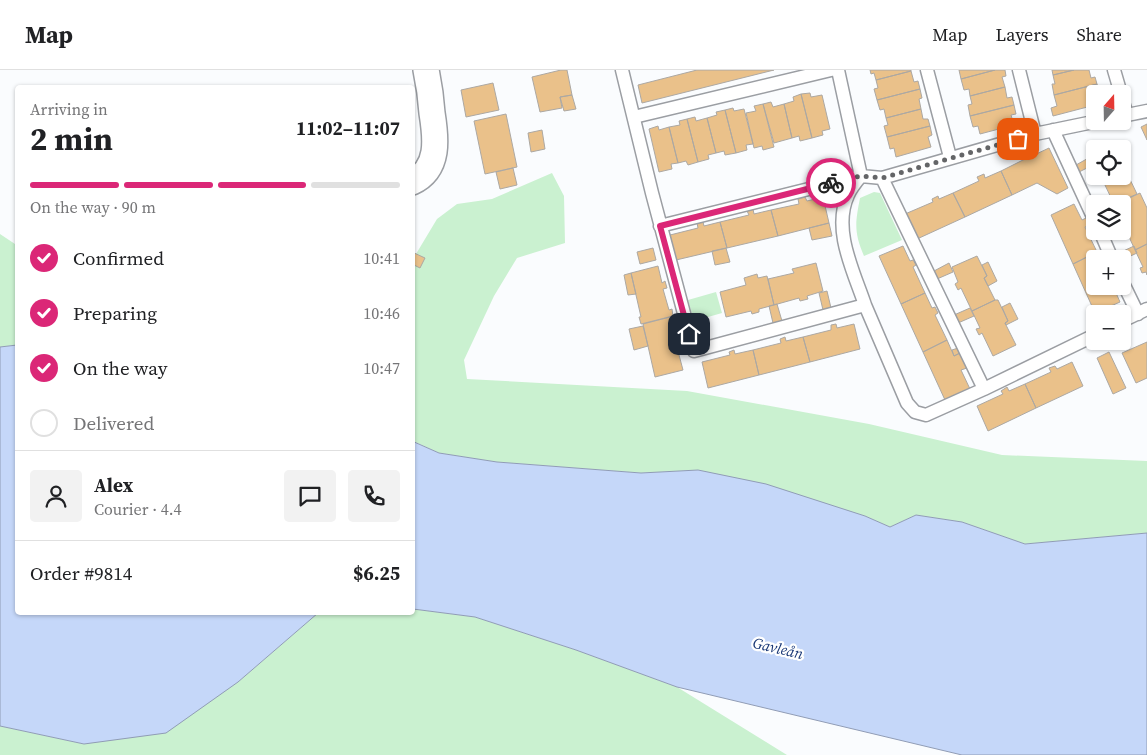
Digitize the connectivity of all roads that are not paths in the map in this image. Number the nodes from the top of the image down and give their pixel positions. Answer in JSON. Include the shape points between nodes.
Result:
{"nodes":[{"id":1,"x":426,"y":70,"type":"edge"},
{"id":2,"x":622,"y":70,"type":"edge"},
{"id":3,"x":831,"y":70,"type":"edge"},
{"id":4,"x":838,"y":70,"type":"edge"},
{"id":5,"x":927,"y":70,"type":"edge"},
{"id":6,"x":1019,"y":70,"type":"edge"},
{"id":7,"x":1114,"y":70,"type":"edge"},
{"id":8,"x":1118,"y":85,"type":"edge"},
{"id":9,"x":1147,"y":110,"type":"edge"},
{"id":10,"x":1131,"y":114,"type":"edge"},
{"id":11,"x":634,"y":117,"type":"junction"},
{"id":12,"x":1086,"y":123,"type":"edge"},
{"id":13,"x":1053,"y":130,"type":"junction"},
{"id":14,"x":1035,"y":134,"type":"junction"},
{"id":15,"x":950,"y":157,"type":"junction"},
{"id":16,"x":861,"y":176,"type":"junction"},
{"id":17,"x":882,"y":178,"type":"junction"},
{"id":18,"x":415,"y":180,"type":"edge"},
{"id":19,"x":1086,"y":202,"type":"edge"},
{"id":20,"x":660,"y":226,"type":"junction"},
{"id":21,"x":1131,"y":294,"type":"edge"},
{"id":22,"x":866,"y":305,"type":"junction"},
{"id":23,"x":1142,"y":311,"type":"edge"},
{"id":24,"x":1086,"y":338,"type":"edge"},
{"id":25,"x":984,"y":389,"type":"junction"}],
"edges":[{"from":1,"to":18,"type":"street","via":[[435,150],[427,173]]},
{"from":2,"to":11,"type":"lane"},
{"from":3,"to":11,"type":"lane"},
{"from":4,"to":16,"type":"lane"},
{"from":5,"to":15,"type":"lane"},
{"from":6,"to":14,"type":"lane"},
{"from":7,"to":8,"type":"lane"},
{"from":9,"to":10,"type":"lane"},
{"from":11,"to":20,"type":"lane"},
{"from":12,"to":13,"type":"lane"},
{"from":13,"to":14,"type":"lane"},
{"from":13,"to":19,"type":"lane"},
{"from":14,"to":15,"type":"lane"},
{"from":15,"to":17,"type":"lane"},
{"from":16,"to":17,"type":"lane"},
{"from":16,"to":20,"type":"lane"},
{"from":16,"to":22,"type":"lane","via":[[847,197],[842,216],[849,260]]},
{"from":17,"to":25,"type":"lane"},
{"from":20,"to":22,"type":"lane","via":[[694,351]]},
{"from":21,"to":23,"type":"lane"},
{"from":22,"to":25,"type":"lane","via":[[907,403],[915,412],[926,415]]},
{"from":24,"to":25,"type":"lane"}]}
